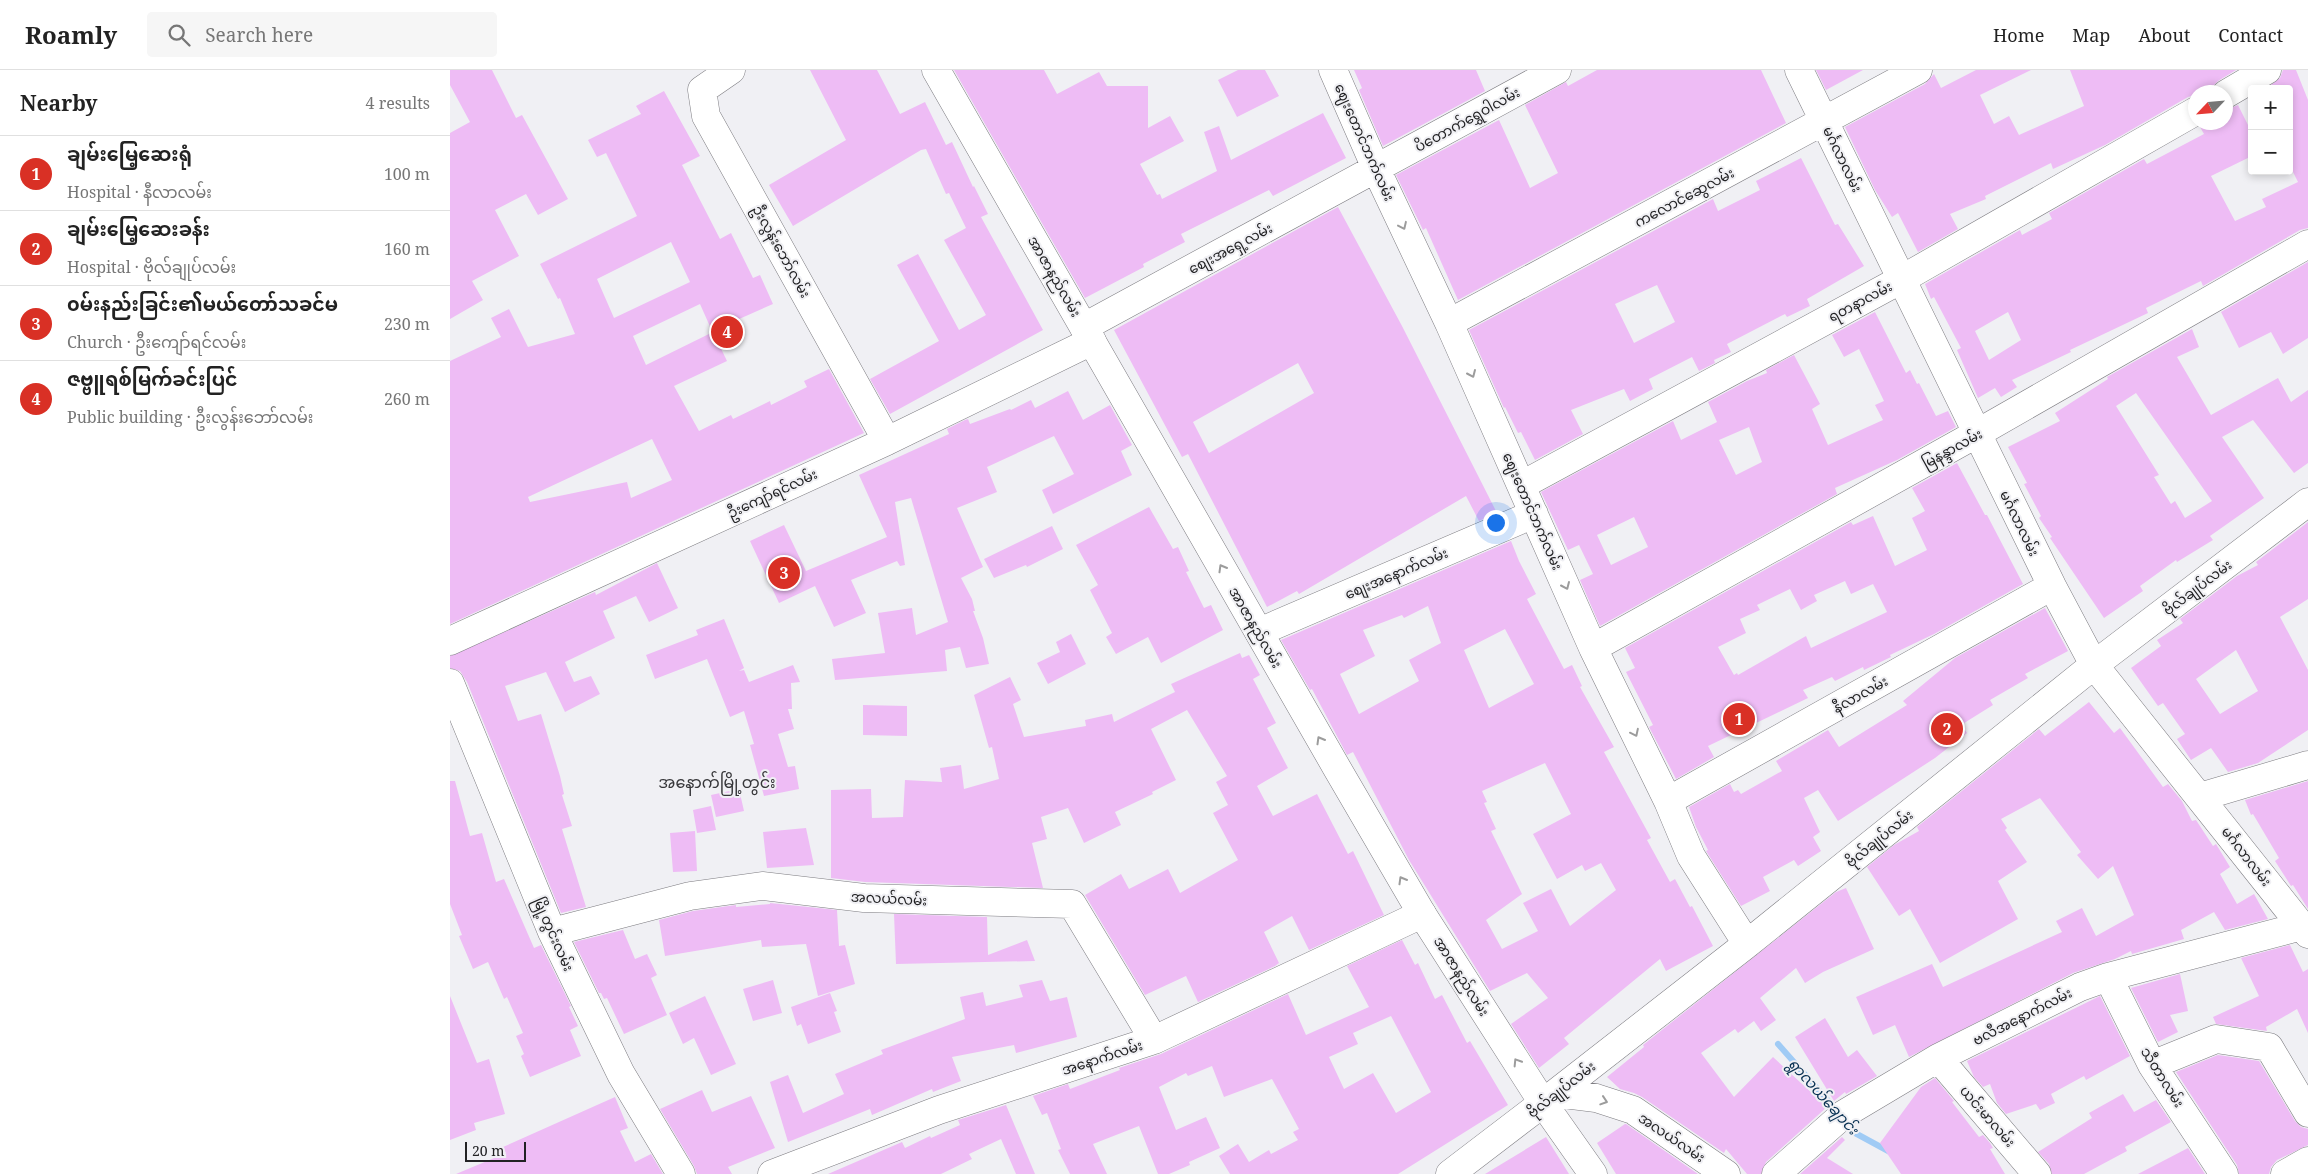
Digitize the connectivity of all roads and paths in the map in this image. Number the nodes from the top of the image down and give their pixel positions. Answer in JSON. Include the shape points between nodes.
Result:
{"nodes":[{"id":1,"x":731,"y":70,"type":"edge"},
{"id":2,"x":936,"y":70,"type":"edge"},
{"id":3,"x":1333,"y":70,"type":"edge"},
{"id":4,"x":1557,"y":70,"type":"edge"},
{"id":5,"x":1799,"y":70,"type":"edge"},
{"id":6,"x":1918,"y":70,"type":"edge"},
{"id":7,"x":2267,"y":70,"type":"edge"},
{"id":8,"x":2233,"y":90,"type":"edge"},
{"id":9,"x":2188,"y":116,"type":"edge"},
{"id":10,"x":1824,"y":122,"type":"junction"},
{"id":11,"x":1376,"y":169,"type":"junction"},
{"id":12,"x":2308,"y":244,"type":"edge"},
{"id":13,"x":1902,"y":279,"type":"junction"},
{"id":14,"x":1449,"y":323,"type":"junction"},
{"id":15,"x":1088,"y":334,"type":"junction"},
{"id":16,"x":1976,"y":434,"type":"junction"},
{"id":17,"x":887,"y":441,"type":"junction"},
{"id":18,"x":1522,"y":485,"type":"junction"},
{"id":19,"x":2308,"y":502,"type":"edge"},
{"id":20,"x":1534,"y":514,"type":"junction"},
{"id":21,"x":2052,"y":586,"type":"junction"},
{"id":22,"x":1259,"y":632,"type":"junction"},
{"id":23,"x":450,"y":641,"type":"edge"},
{"id":24,"x":1593,"y":648,"type":"junction"},
{"id":25,"x":2094,"y":665,"type":"junction"},
{"id":26,"x":450,"y":683,"type":"edge"},
{"id":27,"x":2308,"y":765,"type":"edge"},
{"id":28,"x":2200,"y":796,"type":"junction"},
{"id":29,"x":1668,"y":802,"type":"junction"},
{"id":30,"x":1422,"y":914,"type":"junction"},
{"id":31,"x":2306,"y":931,"type":"edge"},
{"id":32,"x":552,"y":932,"type":"junction"},
{"id":33,"x":1747,"y":944,"type":"junction"},
{"id":34,"x":2108,"y":977,"type":"junction"},
{"id":35,"x":1154,"y":1040,"type":"junction"},
{"id":36,"x":1938,"y":1058,"type":"junction"},
{"id":37,"x":2152,"y":1065,"type":"junction"},
{"id":38,"x":1549,"y":1098,"type":"junction"},
{"id":39,"x":2308,"y":1113,"type":"edge"},
{"id":40,"x":2308,"y":1161,"type":"edge"},
{"id":41,"x":681,"y":1174,"type":"edge"},
{"id":42,"x":772,"y":1174,"type":"edge"},
{"id":43,"x":1450,"y":1174,"type":"edge"},
{"id":44,"x":1593,"y":1174,"type":"edge"},
{"id":45,"x":1726,"y":1174,"type":"edge"},
{"id":46,"x":1776,"y":1174,"type":"edge"},
{"id":47,"x":2037,"y":1174,"type":"edge"},
{"id":48,"x":2224,"y":1174,"type":"edge"},
{"id":49,"x":2285,"y":1174,"type":"edge"}],
"edges":[{"from":1,"to":17,"type":"street","name":"ဦးလွန်းဘော်လမ်း","via":[[702,90],[706,116]]},
{"from":2,"to":15,"type":"street","name":"အာဇာနည်လမ်း"},
{"from":3,"to":11,"type":"street","name":"ဈေးတောင်ဘက်လမ်း"},
{"from":4,"to":11,"type":"street","name":"ပိတောက်ရွှေဝါလမ်း"},
{"from":5,"to":10,"type":"street","name":"မင်္ဂလာလမ်း"},
{"from":6,"to":10,"type":"street","name":"ကလောင်ဆွေလမ်း"},
{"from":7,"to":8,"type":"street"},
{"from":9,"to":13,"type":"street","name":"ရတနာလမ်း"},
{"from":10,"to":13,"type":"street","name":"မင်္ဂလာလမ်း"},
{"from":10,"to":14,"type":"street","name":"ကလောင်ဆွေလမ်း"},
{"from":11,"to":14,"type":"street","name":"ဈေးတောင်ဘက်လမ်း","one_way":true},
{"from":11,"to":15,"type":"street","name":"စျေးအရှေ့လမ်း"},
{"from":12,"to":16,"type":"street","name":"မြနန္ဒာလမ်း"},
{"from":13,"to":16,"type":"street","name":"မင်္ဂလာလမ်း"},
{"from":13,"to":18,"type":"street","name":"ရတနာလမ်း"},
{"from":14,"to":18,"type":"street","name":"ဈေးတောင်ဘက်လမ်း","one_way":true},
{"from":15,"to":17,"type":"street","name":"ဦးကျော်ရင်လမ်း"},
{"from":22,"to":15,"type":"street","name":"အာဇာနည်လမ်း","one_way":true},
{"from":16,"to":21,"type":"street","name":"မင်္ဂလာလမ်း"},
{"from":16,"to":24,"type":"street","name":"မြနန္ဒာလမ်း"},
{"from":17,"to":23,"type":"street","name":"ဦးကျော်ရင်လမ်း"},
{"from":18,"to":20,"type":"street","name":"ဈေးတောင်ဘက်လမ်း"},
{"from":19,"to":25,"type":"street","name":"ဗိုလ်ချုပ်လမ်း"},
{"from":20,"to":22,"type":"street","name":"စျေးအနောက်လမ်း"},
{"from":20,"to":24,"type":"street","name":"ဈေးတောင်ဘက်လမ်း","one_way":true},
{"from":21,"to":25,"type":"street","name":"မင်္ဂလာလမ်း"},
{"from":21,"to":29,"type":"street","name":"နီလာလမ်း"},
{"from":30,"to":22,"type":"street","name":"အာဇာနည်လမ်း","one_way":true},
{"from":24,"to":29,"type":"street","name":"ဈေးတောင်ဘက်လမ်း","one_way":true},
{"from":25,"to":28,"type":"street","name":"မင်္ဂလာလမ်း"},
{"from":25,"to":33,"type":"street","name":"ဗိုလ်ချုပ်လမ်း"},
{"from":26,"to":32,"type":"street","name":"မြို့တွင်းလမ်း"},
{"from":27,"to":28,"type":"street"},
{"from":28,"to":31,"type":"street","name":"မင်္ဂလာလမ်း"},
{"from":29,"to":33,"type":"street","name":"ဈေးတောင်ဘက်လမ်း","via":[[1691,856]]},
{"from":30,"to":35,"type":"street","name":"အနောက်လမ်း"},
{"from":38,"to":30,"type":"street","name":"အာဇာနည်လမ်း","one_way":true},
{"from":31,"to":34,"type":"street","name":"ဗလီအနောက်လမ်း"},
{"from":32,"to":35,"type":"street","name":"အလယ်လမ်း","via":[[690,896],[762,886],[864,898],[1072,904]]},
{"from":32,"to":41,"type":"street","name":"မြို့တွင်းလမ်း","via":[[621,1074]]},
{"from":33,"to":38,"type":"street","name":"ဗိုလ်ချုပ်လမ်း"},
{"from":34,"to":36,"type":"street","name":"ဗလီအနောက်လမ်း","via":[[2080,987]]},
{"from":34,"to":37,"type":"street","name":"သီတာလမ်း"},
{"from":35,"to":42,"type":"street","name":"အနောက်လမ်း","via":[[939,1110]]},
{"from":36,"to":46,"type":"street","name":"ဗလီအနောက်လမ်း","via":[[1844,1114]]},
{"from":36,"to":47,"type":"street","name":"ယင်းမာလမ်း"},
{"from":37,"to":39,"type":"street","via":[[2216,1039],[2268,1047]]},
{"from":37,"to":48,"type":"street","name":"သီတာလမ်း"},
{"from":38,"to":43,"type":"street","name":"ဗိုလ်ချုပ်လမ်း"},
{"from":38,"to":44,"type":"street","name":"အာဇာနည်လမ်း"},
{"from":38,"to":45,"type":"street","name":"အလယ်လမ်း","one_way":true,"via":[[1596,1098],[1633,1110]]},
{"from":40,"to":49,"type":"street"}]}
